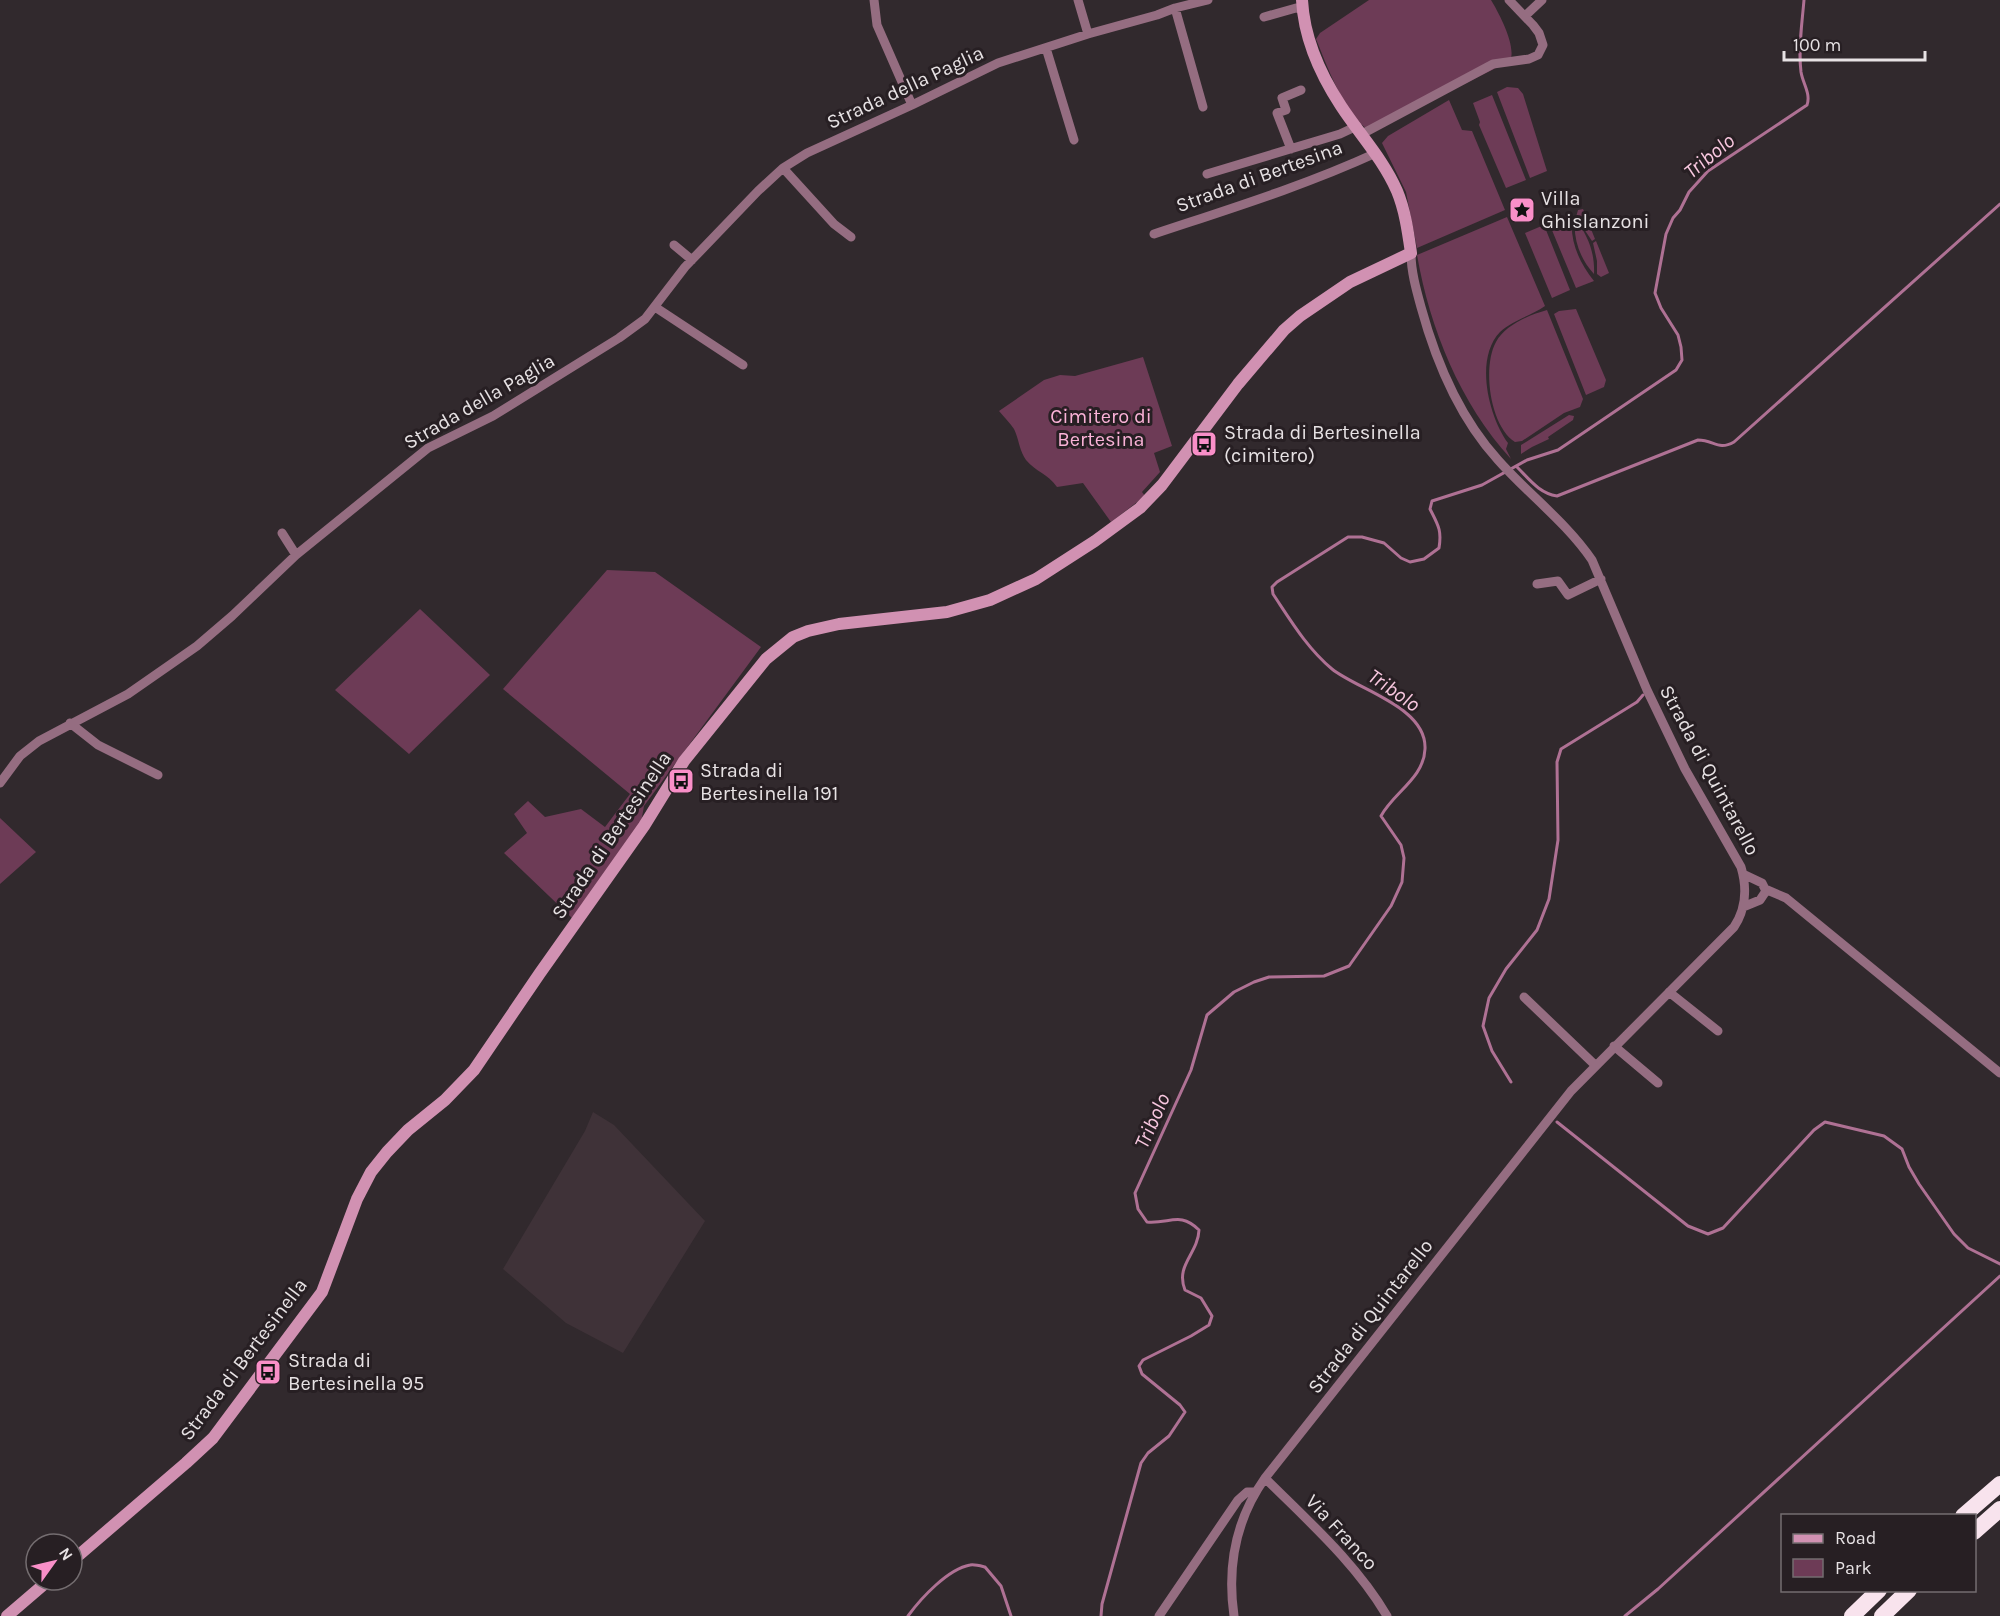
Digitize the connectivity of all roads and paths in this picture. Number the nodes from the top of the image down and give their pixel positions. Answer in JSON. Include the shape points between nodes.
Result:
{"nodes":[{"id":1,"x":874,"y":0,"type":"edge"},
{"id":2,"x":1078,"y":0,"type":"edge"},
{"id":3,"x":1208,"y":0,"type":"edge"},
{"id":4,"x":1509,"y":0,"type":"edge"},
{"id":5,"x":1542,"y":0,"type":"edge"},
{"id":6,"x":1302,"y":5,"type":"edge"},
{"id":7,"x":1175,"y":8,"type":"junction"},
{"id":8,"x":1525,"y":16,"type":"junction"},
{"id":9,"x":1264,"y":17,"type":"dead end"},
{"id":10,"x":1088,"y":34,"type":"junction"},
{"id":11,"x":1047,"y":48,"type":"junction"},
{"id":12,"x":1301,"y":90,"type":"dead end"},
{"id":13,"x":912,"y":105,"type":"junction"},
{"id":14,"x":1203,"y":107,"type":"dead end"},
{"id":15,"x":1359,"y":130,"type":"junction"},
{"id":16,"x":1074,"y":140,"type":"dead end"},
{"id":17,"x":1291,"y":149,"type":"junction"},
{"id":18,"x":1376,"y":153,"type":"junction"},
{"id":19,"x":783,"y":168,"type":"junction"},
{"id":20,"x":1207,"y":174,"type":"dead end"},
{"id":21,"x":1154,"y":234,"type":"dead end"},
{"id":22,"x":851,"y":237,"type":"dead end"},
{"id":23,"x":674,"y":246,"type":"dead end"},
{"id":24,"x":1411,"y":253,"type":"junction"},
{"id":25,"x":692,"y":260,"type":"junction"},
{"id":26,"x":655,"y":307,"type":"junction"},
{"id":27,"x":743,"y":365,"type":"dead end"},
{"id":28,"x":282,"y":533,"type":"dead end"},
{"id":29,"x":296,"y":555,"type":"junction"},
{"id":30,"x":1601,"y":579,"type":"junction"},
{"id":31,"x":1537,"y":584,"type":"dead end"},
{"id":32,"x":70,"y":723,"type":"junction"},
{"id":33,"x":158,"y":775,"type":"dead end"},
{"id":34,"x":0,"y":783,"type":"edge"},
{"id":35,"x":1743,"y":874,"type":"junction"},
{"id":36,"x":1765,"y":888,"type":"junction"},
{"id":37,"x":1743,"y":907,"type":"junction"},
{"id":38,"x":1669,"y":992,"type":"junction"},
{"id":39,"x":1524,"y":997,"type":"dead end"},
{"id":40,"x":1718,"y":1031,"type":"dead end"},
{"id":41,"x":1614,"y":1046,"type":"junction"},
{"id":42,"x":1595,"y":1065,"type":"junction"},
{"id":43,"x":2000,"y":1073,"type":"edge"},
{"id":44,"x":1658,"y":1083,"type":"dead end"},
{"id":45,"x":1265,"y":1478,"type":"junction"},
{"id":46,"x":2000,"y":1484,"type":"edge"},
{"id":47,"x":1255,"y":1492,"type":"junction"},
{"id":48,"x":2000,"y":1509,"type":"edge"},
{"id":49,"x":1964,"y":1514,"type":"edge"},
{"id":50,"x":1976,"y":1530,"type":"edge"},
{"id":51,"x":84,"y":1551,"type":"edge"},
{"id":52,"x":35,"y":1592,"type":"edge"},
{"id":53,"x":1877,"y":1592,"type":"edge"},
{"id":54,"x":1907,"y":1592,"type":"edge"},
{"id":55,"x":7,"y":1616,"type":"edge"},
{"id":56,"x":1159,"y":1616,"type":"edge"},
{"id":57,"x":1234,"y":1616,"type":"edge"},
{"id":58,"x":1387,"y":1616,"type":"edge"},
{"id":59,"x":1852,"y":1616,"type":"edge"},
{"id":60,"x":1882,"y":1616,"type":"edge"}],
"edges":[{"from":1,"to":13,"type":"street","via":[[877,26]]},
{"from":2,"to":10,"type":"street"},
{"from":3,"to":7,"type":"street","name":"Strada della Paglia"},
{"from":4,"to":8,"type":"street"},
{"from":5,"to":8,"type":"street"},
{"from":6,"to":9,"type":"street","name":"Strada di Bertesina"},
{"from":6,"to":15,"type":"street","name":"Strada di Bertesina","via":[[1305,32],[1320,68]]},
{"from":7,"to":10,"type":"street","name":"Strada della Paglia"},
{"from":7,"to":14,"type":"street"},
{"from":8,"to":15,"type":"street","via":[[1539,33],[1542,45],[1538,55],[1493,64]]},
{"from":10,"to":11,"type":"street","name":"Strada della Paglia"},
{"from":11,"to":13,"type":"street","name":"Strada della Paglia","via":[[998,63]]},
{"from":11,"to":16,"type":"street"},
{"from":12,"to":17,"type":"street","name":"Strada di Bertesina","via":[[1282,98],[1286,110],[1277,113]]},
{"from":13,"to":19,"type":"street","name":"Strada della Paglia"},
{"from":15,"to":17,"type":"street","name":"Strada di Bertesina"},
{"from":15,"to":18,"type":"street","name":"Strada di Bertesina"},
{"from":17,"to":20,"type":"street","name":"Strada di Bertesina"},
{"from":18,"to":21,"type":"street","name":"Strada di Bertesina","via":[[1278,194]]},
{"from":18,"to":24,"type":"street","name":"Strada di Bertesina","via":[[1401,202]]},
{"from":19,"to":22,"type":"street"},
{"from":19,"to":25,"type":"street","name":"Strada della Paglia"},
{"from":23,"to":25,"type":"street"},
{"from":24,"to":30,"type":"street","name":"Strada di Quintarello","via":[[1423,314],[1443,373],[1467,417],[1509,471],[1579,542]]},
{"from":24,"to":51,"type":"street","name":"Strada di Bertesinella","via":[[1350,282],[1299,316],[1238,384],[1169,477],[1140,508],[1036,579],[990,600],[947,612],[808,631],[792,637],[766,659],[684,761],[644,826],[474,1071],[408,1130],[371,1173],[357,1199],[322,1292],[213,1438]]},
{"from":25,"to":26,"type":"street","name":"Strada della Paglia"},
{"from":26,"to":27,"type":"street"},
{"from":26,"to":29,"type":"street","name":"Strada della Paglia","via":[[619,338],[493,416],[428,448]]},
{"from":28,"to":29,"type":"street"},
{"from":29,"to":32,"type":"street","name":"Strada della Paglia","via":[[197,646],[128,693]]},
{"from":30,"to":31,"type":"street","via":[[1568,595],[1558,581]]},
{"from":30,"to":35,"type":"street","name":"Strada di Quintarello","via":[[1685,769]]},
{"from":32,"to":33,"type":"street","via":[[98,745]]},
{"from":32,"to":34,"type":"street","name":"Strada della Paglia","via":[[20,756]]},
{"from":35,"to":36,"type":"street"},
{"from":35,"to":37,"type":"street","name":"Strada di Quintarello"},
{"from":36,"to":37,"type":"street","via":[[1760,900]]},
{"from":36,"to":43,"type":"street","via":[[1786,898]]},
{"from":37,"to":38,"type":"street","name":"Strada di Quintarello","via":[[1734,927]]},
{"from":38,"to":40,"type":"street"},
{"from":38,"to":41,"type":"street","name":"Strada di Quintarello"},
{"from":39,"to":42,"type":"street"},
{"from":41,"to":42,"type":"street","name":"Strada di Quintarello"},
{"from":41,"to":44,"type":"street"},
{"from":42,"to":45,"type":"street","name":"Strada di Quintarello","via":[[1563,1100]]},
{"from":45,"to":47,"type":"street","name":"Strada di Quintarello"},
{"from":45,"to":58,"type":"street","name":"Via Franco","via":[[1359,1575]]},
{"from":46,"to":49,"type":"highway"},
{"from":47,"to":56,"type":"street","via":[[1247,1492],[1238,1500]]},
{"from":47,"to":57,"type":"street","name":"Strada di Quintarello","via":[[1234,1555]]},
{"from":48,"to":50,"type":"highway"},
{"from":52,"to":55,"type":"street"},
{"from":53,"to":59,"type":"highway"},
{"from":54,"to":60,"type":"highway"}]}
